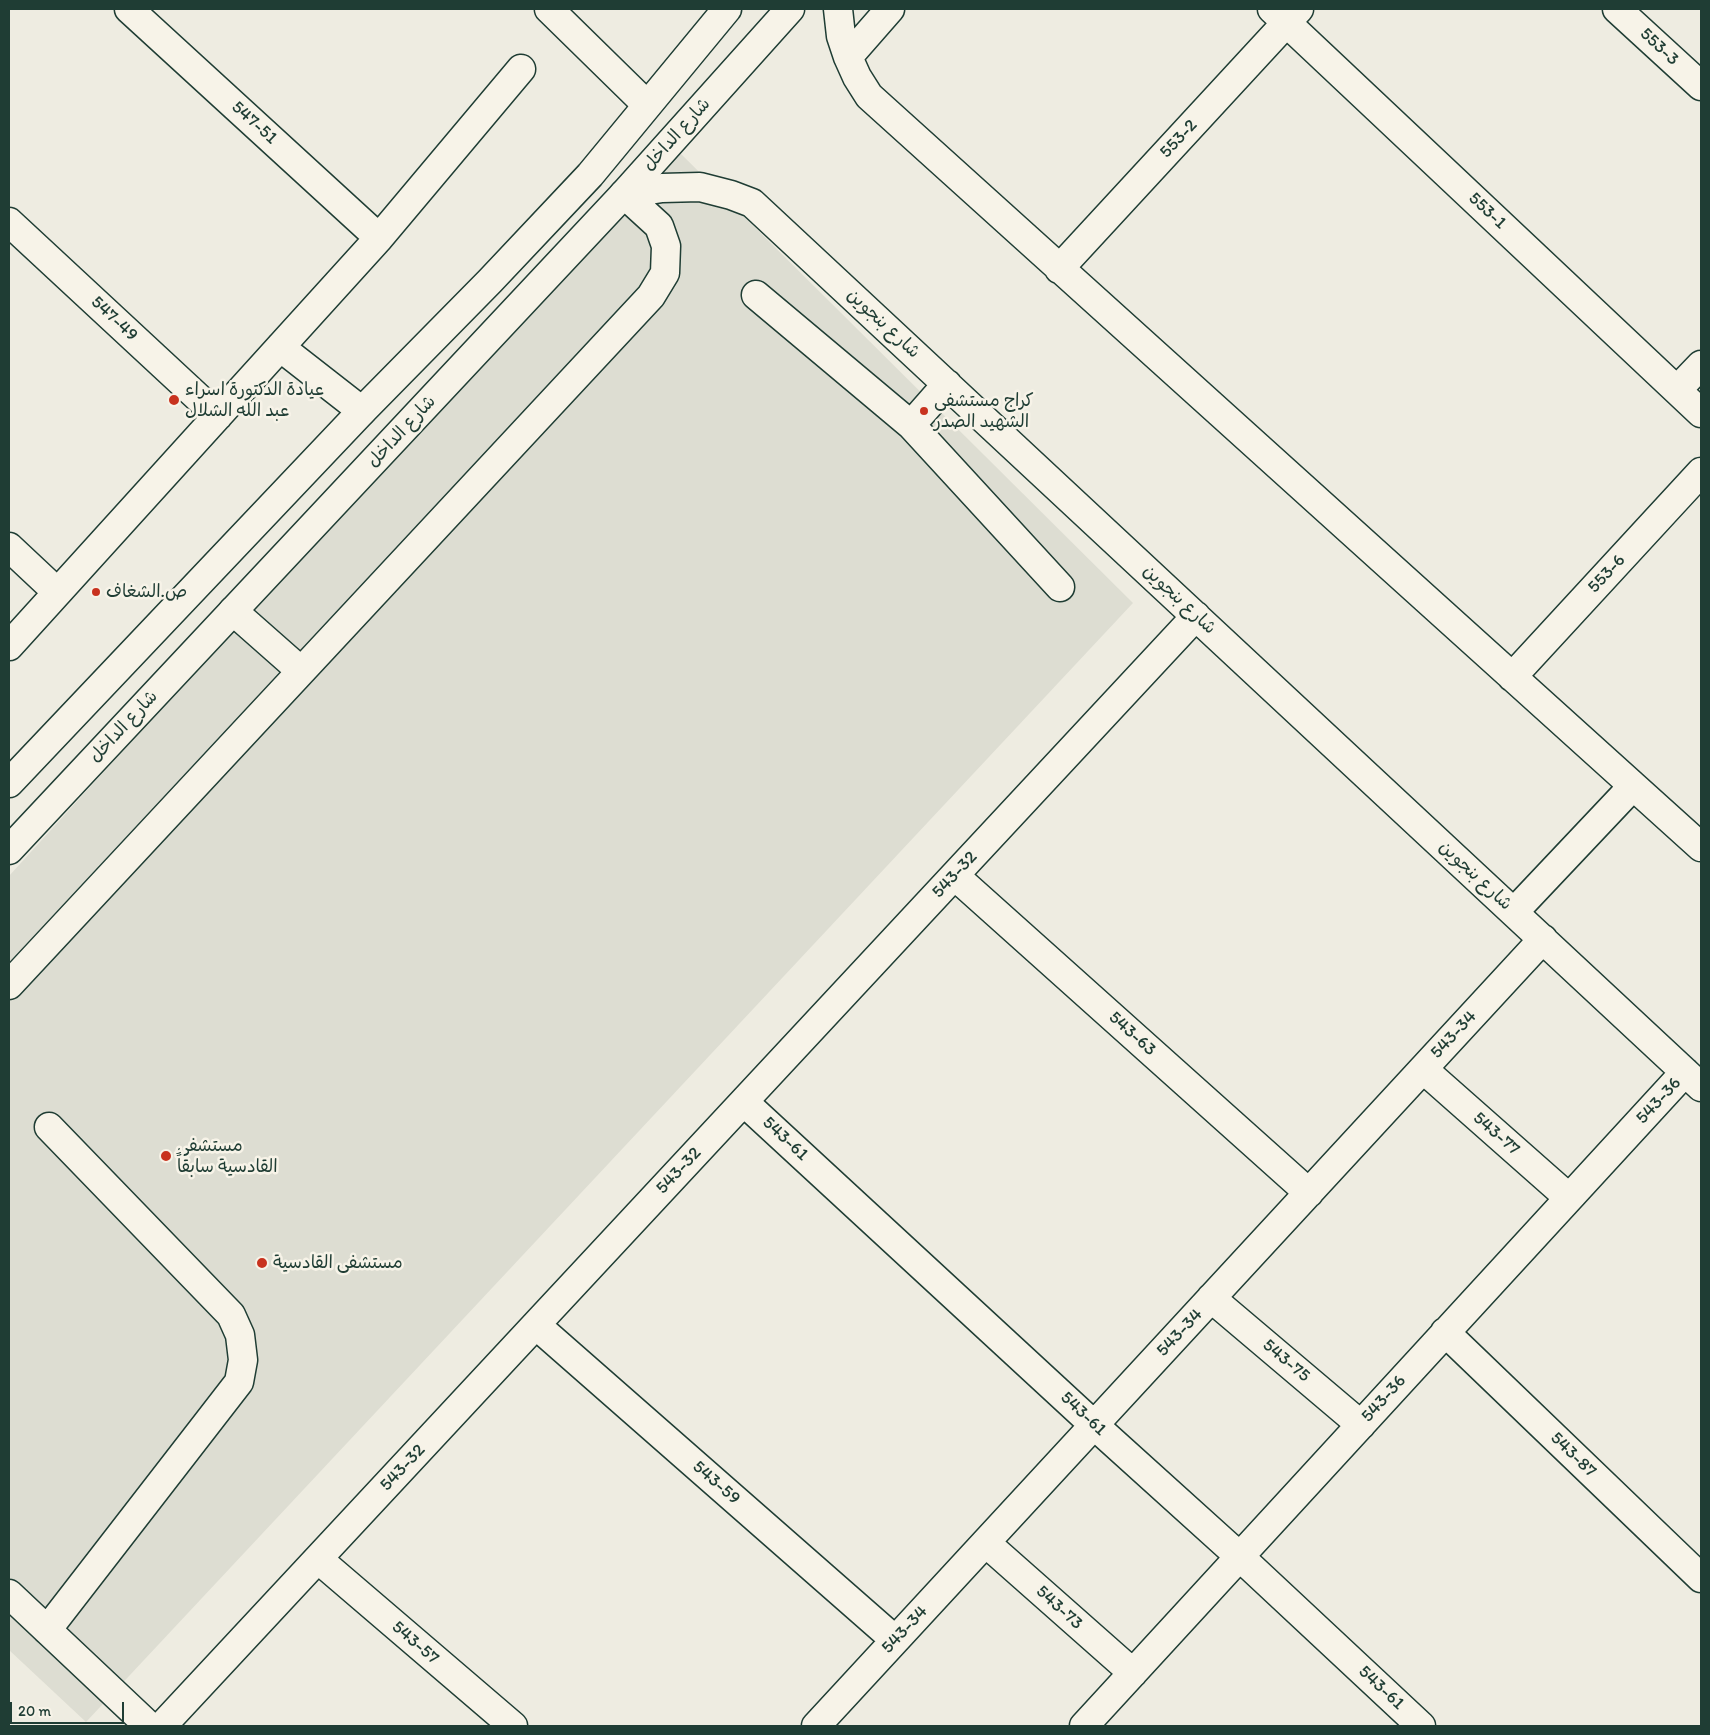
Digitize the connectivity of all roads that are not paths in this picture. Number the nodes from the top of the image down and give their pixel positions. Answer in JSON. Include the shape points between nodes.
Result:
{"nodes":[{"id":1,"x":129,"y":9,"type":"edge"},
{"id":2,"x":549,"y":9,"type":"edge"},
{"id":3,"x":727,"y":9,"type":"edge"},
{"id":4,"x":790,"y":9,"type":"edge"},
{"id":5,"x":838,"y":9,"type":"edge"},
{"id":6,"x":890,"y":9,"type":"edge"},
{"id":7,"x":1618,"y":9,"type":"edge"},
{"id":8,"x":1286,"y":13,"type":"edge"},
{"id":9,"x":848,"y":57,"type":"junction"},
{"id":10,"x":521,"y":69,"type":"dead end"},
{"id":11,"x":1701,"y":86,"type":"edge"},
{"id":12,"x":647,"y":105,"type":"junction"},
{"id":13,"x":624,"y":194,"type":"junction"},
{"id":14,"x":9,"y":222,"type":"edge"},
{"id":15,"x":379,"y":238,"type":"junction"},
{"id":16,"x":1060,"y":269,"type":"junction"},
{"id":17,"x":756,"y":295,"type":"dead end"},
{"id":18,"x":280,"y":347,"type":"junction"},
{"id":19,"x":1701,"y":365,"type":"edge"},
{"id":20,"x":947,"y":384,"type":"junction"},
{"id":21,"x":1677,"y":390,"type":"junction"},
{"id":22,"x":362,"y":411,"type":"junction"},
{"id":23,"x":1701,"y":413,"type":"edge"},
{"id":24,"x":218,"y":416,"type":"junction"},
{"id":25,"x":911,"y":424,"type":"junction"},
{"id":26,"x":1701,"y":472,"type":"edge"},
{"id":27,"x":9,"y":547,"type":"edge"},
{"id":28,"x":1060,"y":587,"type":"dead end"},
{"id":29,"x":57,"y":592,"type":"junction"},
{"id":30,"x":233,"y":611,"type":"junction"},
{"id":31,"x":1196,"y":616,"type":"junction"},
{"id":32,"x":9,"y":646,"type":"edge"},
{"id":33,"x":302,"y":671,"type":"junction"},
{"id":34,"x":1512,"y":677,"type":"junction"},
{"id":35,"x":9,"y":783,"type":"edge"},
{"id":36,"x":1633,"y":786,"type":"junction"},
{"id":37,"x":1701,"y":848,"type":"edge"},
{"id":38,"x":9,"y":850,"type":"edge"},
{"id":39,"x":955,"y":876,"type":"junction"},
{"id":40,"x":1514,"y":912,"type":"junction"},
{"id":41,"x":1543,"y":939,"type":"junction"},
{"id":42,"x":9,"y":984,"type":"edge"},
{"id":43,"x":1423,"y":1069,"type":"junction"},
{"id":44,"x":1693,"y":1079,"type":"edge"},
{"id":45,"x":744,"y":1102,"type":"junction"},
{"id":46,"x":50,"y":1127,"type":"dead end"},
{"id":47,"x":1309,"y":1193,"type":"junction"},
{"id":48,"x":1569,"y":1198,"type":"junction"},
{"id":49,"x":1211,"y":1298,"type":"junction"},
{"id":50,"x":536,"y":1325,"type":"junction"},
{"id":51,"x":1445,"y":1332,"type":"junction"},
{"id":52,"x":1094,"y":1425,"type":"junction"},
{"id":53,"x":1361,"y":1425,"type":"junction"},
{"id":54,"x":986,"y":1542,"type":"junction"},
{"id":55,"x":1240,"y":1556,"type":"junction"},
{"id":56,"x":318,"y":1559,"type":"junction"},
{"id":57,"x":1701,"y":1578,"type":"edge"},
{"id":58,"x":9,"y":1594,"type":"edge"},
{"id":59,"x":47,"y":1630,"type":"junction"},
{"id":60,"x":895,"y":1640,"type":"junction"},
{"id":61,"x":1132,"y":1673,"type":"junction"},
{"id":62,"x":149,"y":1726,"type":"edge"},
{"id":63,"x":162,"y":1726,"type":"edge"},
{"id":64,"x":512,"y":1726,"type":"edge"},
{"id":65,"x":816,"y":1726,"type":"edge"},
{"id":66,"x":1084,"y":1726,"type":"edge"},
{"id":67,"x":1422,"y":1726,"type":"edge"}],
"edges":[{"from":1,"to":15,"type":"street","name":"547-51"},
{"from":2,"to":12,"type":"street"},
{"from":3,"to":12,"type":"street"},
{"from":4,"to":13,"type":"street","name":"شارع الداخل"},
{"from":5,"to":9,"type":"street","via":[[841,36]]},
{"from":6,"to":9,"type":"street"},
{"from":7,"to":11,"type":"street","name":"553-3"},
{"from":8,"to":16,"type":"street","name":"553-2"},
{"from":8,"to":21,"type":"street","name":"553-1"},
{"from":9,"to":16,"type":"street","via":[[869,96]]},
{"from":10,"to":15,"type":"street"},
{"from":12,"to":22,"type":"street","via":[[590,175]]},
{"from":13,"to":20,"type":"street","name":"شارع بنجوين","via":[[700,187],[752,203]]},
{"from":13,"to":30,"type":"street","name":"شارع الداخل"},
{"from":13,"to":33,"type":"street","via":[[659,226],[666,246],[665,273],[651,296]]},
{"from":14,"to":24,"type":"street","name":"547-49"},
{"from":15,"to":18,"type":"street"},
{"from":16,"to":34,"type":"street"},
{"from":17,"to":25,"type":"street"},
{"from":18,"to":22,"type":"street"},
{"from":18,"to":24,"type":"street"},
{"from":19,"to":21,"type":"street"},
{"from":20,"to":25,"type":"street"},
{"from":20,"to":31,"type":"street","name":"شارع بنجوين"},
{"from":21,"to":23,"type":"street","name":"553-1"},
{"from":22,"to":35,"type":"street"},
{"from":24,"to":29,"type":"street"},
{"from":25,"to":28,"type":"street"},
{"from":26,"to":34,"type":"street","name":"553-6"},
{"from":27,"to":29,"type":"street"},
{"from":29,"to":32,"type":"street"},
{"from":30,"to":33,"type":"street"},
{"from":30,"to":38,"type":"street","name":"شارع الداخل"},
{"from":31,"to":39,"type":"street","name":"543-32"},
{"from":31,"to":40,"type":"street","name":"شارع بنجوين"},
{"from":33,"to":42,"type":"street"},
{"from":34,"to":36,"type":"street"},
{"from":36,"to":37,"type":"street"},
{"from":36,"to":40,"type":"street"},
{"from":39,"to":45,"type":"street","name":"543-32"},
{"from":39,"to":47,"type":"street","name":"543-63"},
{"from":40,"to":41,"type":"street","name":"شارع بنجوين"},
{"from":41,"to":43,"type":"street","name":"543-34"},
{"from":41,"to":44,"type":"street","name":"شارع بنجوين"},
{"from":43,"to":47,"type":"street","name":"543-34"},
{"from":43,"to":48,"type":"street","name":"543-77"},
{"from":44,"to":48,"type":"street","name":"543-36"},
{"from":45,"to":50,"type":"street","name":"543-32"},
{"from":45,"to":52,"type":"street","name":"543-61"},
{"from":46,"to":59,"type":"street","via":[[231,1315],[240,1335],[243,1360],[239,1382]]},
{"from":47,"to":49,"type":"street","name":"543-34"},
{"from":48,"to":51,"type":"street","name":"543-36"},
{"from":49,"to":52,"type":"street","name":"543-34"},
{"from":49,"to":53,"type":"street","name":"543-75"},
{"from":50,"to":56,"type":"street","name":"543-32"},
{"from":50,"to":60,"type":"street","name":"543-59"},
{"from":51,"to":53,"type":"street","name":"543-36"},
{"from":51,"to":57,"type":"street","name":"543-87"},
{"from":52,"to":54,"type":"street","name":"543-34"},
{"from":52,"to":55,"type":"street","name":"543-61"},
{"from":53,"to":55,"type":"street","name":"543-36"},
{"from":54,"to":60,"type":"street","name":"543-34"},
{"from":54,"to":61,"type":"street","name":"543-73"},
{"from":55,"to":61,"type":"street","name":"543-36"},
{"from":55,"to":67,"type":"street","name":"543-61"},
{"from":56,"to":63,"type":"street","name":"543-32"},
{"from":56,"to":64,"type":"street","name":"543-57"},
{"from":58,"to":59,"type":"street"},
{"from":59,"to":62,"type":"street"},
{"from":60,"to":65,"type":"street","name":"543-34"},
{"from":61,"to":66,"type":"street","name":"543-36"}]}
